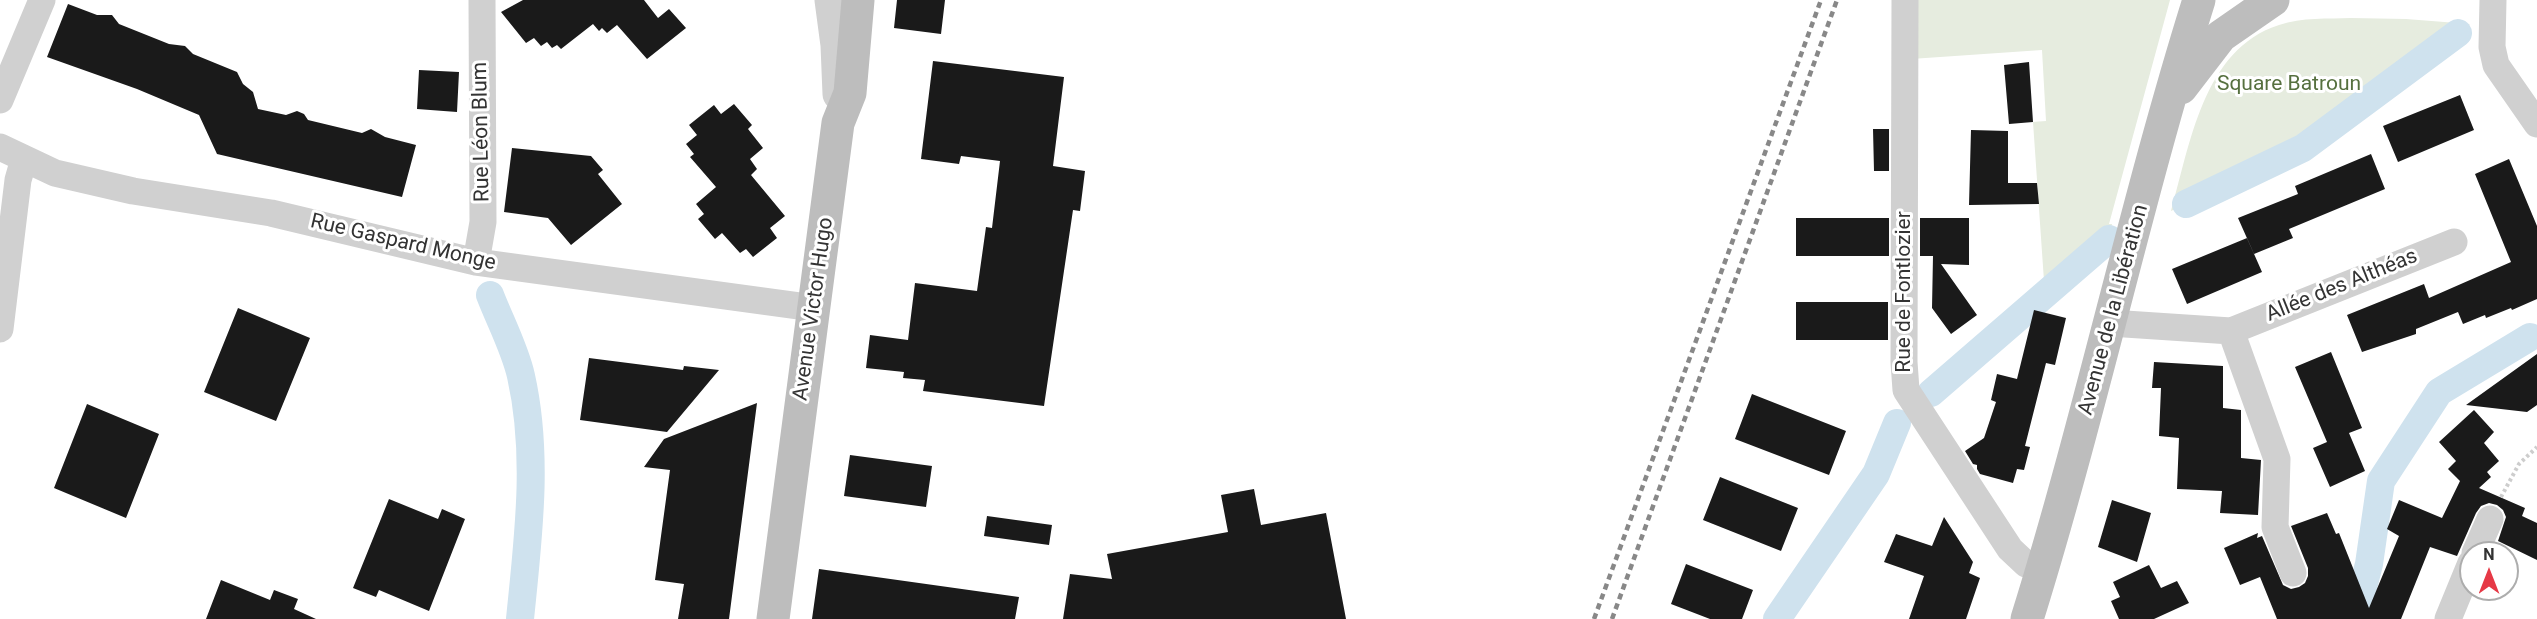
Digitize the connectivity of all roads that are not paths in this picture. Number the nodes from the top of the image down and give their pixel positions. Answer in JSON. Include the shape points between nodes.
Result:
{"nodes":[{"id":1,"x":42,"y":0,"type":"edge"},
{"id":2,"x":482,"y":0,"type":"edge"},
{"id":3,"x":831,"y":0,"type":"edge"},
{"id":4,"x":858,"y":0,"type":"edge"},
{"id":5,"x":1905,"y":0,"type":"edge"},
{"id":6,"x":2199,"y":0,"type":"edge"},
{"id":7,"x":2273,"y":0,"type":"edge"},
{"id":8,"x":2493,"y":0,"type":"edge"},
{"id":9,"x":0,"y":100,"type":"edge"},
{"id":10,"x":2165,"y":108,"type":"junction"},
{"id":11,"x":838,"y":123,"type":"junction"},
{"id":12,"x":2537,"y":124,"type":"edge"},
{"id":13,"x":0,"y":147,"type":"edge"},
{"id":14,"x":24,"y":159,"type":"junction"},
{"id":15,"x":2454,"y":242,"type":"dead end"},
{"id":16,"x":476,"y":262,"type":"junction"},
{"id":17,"x":814,"y":308,"type":"junction"},
{"id":18,"x":2110,"y":323,"type":"junction"},
{"id":19,"x":0,"y":329,"type":"edge"},
{"id":20,"x":2231,"y":331,"type":"junction"},
{"id":21,"x":2490,"y":519,"type":"road end"},
{"id":22,"x":2480,"y":541,"type":"edge"},
{"id":23,"x":2043,"y":570,"type":"junction"},
{"id":24,"x":2293,"y":573,"type":"dead end"},
{"id":25,"x":2459,"y":593,"type":"edge"},
{"id":26,"x":773,"y":619,"type":"edge"},
{"id":27,"x":2027,"y":619,"type":"edge"},
{"id":28,"x":2448,"y":619,"type":"edge"}],
"edges":[{"from":1,"to":9,"type":"street"},
{"from":2,"to":16,"type":"street","name":"Rue Léon Blum","via":[[483,222]]},
{"from":3,"to":11,"type":"street","via":[[839,79]]},
{"from":4,"to":11,"type":"main road","name":"Avenue Victor Hugo","via":[[850,93]]},
{"from":5,"to":23,"type":"street","name":"Rue de Fontlozier","via":[[1906,390],[2010,549],[2026,564]]},
{"from":6,"to":10,"type":"main road","name":"Avenue de la Libération"},
{"from":7,"to":10,"type":"main road","via":[[2221,36]]},
{"from":8,"to":12,"type":"street","via":[[2492,47],[2496,65]]},
{"from":10,"to":18,"type":"main road","name":"Avenue de la Libération"},
{"from":11,"to":17,"type":"main road","name":"Avenue Victor Hugo"},
{"from":13,"to":14,"type":"street","name":"Rue Gaspard Monge"},
{"from":14,"to":16,"type":"street","name":"Rue Gaspard Monge","via":[[55,173],[133,191],[271,213]]},
{"from":14,"to":19,"type":"street","via":[[18,180]]},
{"from":15,"to":20,"type":"street","name":"Allée des Althéas"},
{"from":16,"to":17,"type":"street","name":"Rue Gaspard Monge"},
{"from":17,"to":26,"type":"main road","name":"Avenue Victor Hugo"},
{"from":18,"to":20,"type":"street","name":"Allée des Althéas"},
{"from":18,"to":23,"type":"main road","name":"Avenue de la Libération"},
{"from":20,"to":24,"type":"street","via":[[2277,459],[2275,527]]},
{"from":21,"to":22,"type":"street"},
{"from":23,"to":27,"type":"main road","name":"Avenue de la Libération"},
{"from":25,"to":28,"type":"street"}]}
